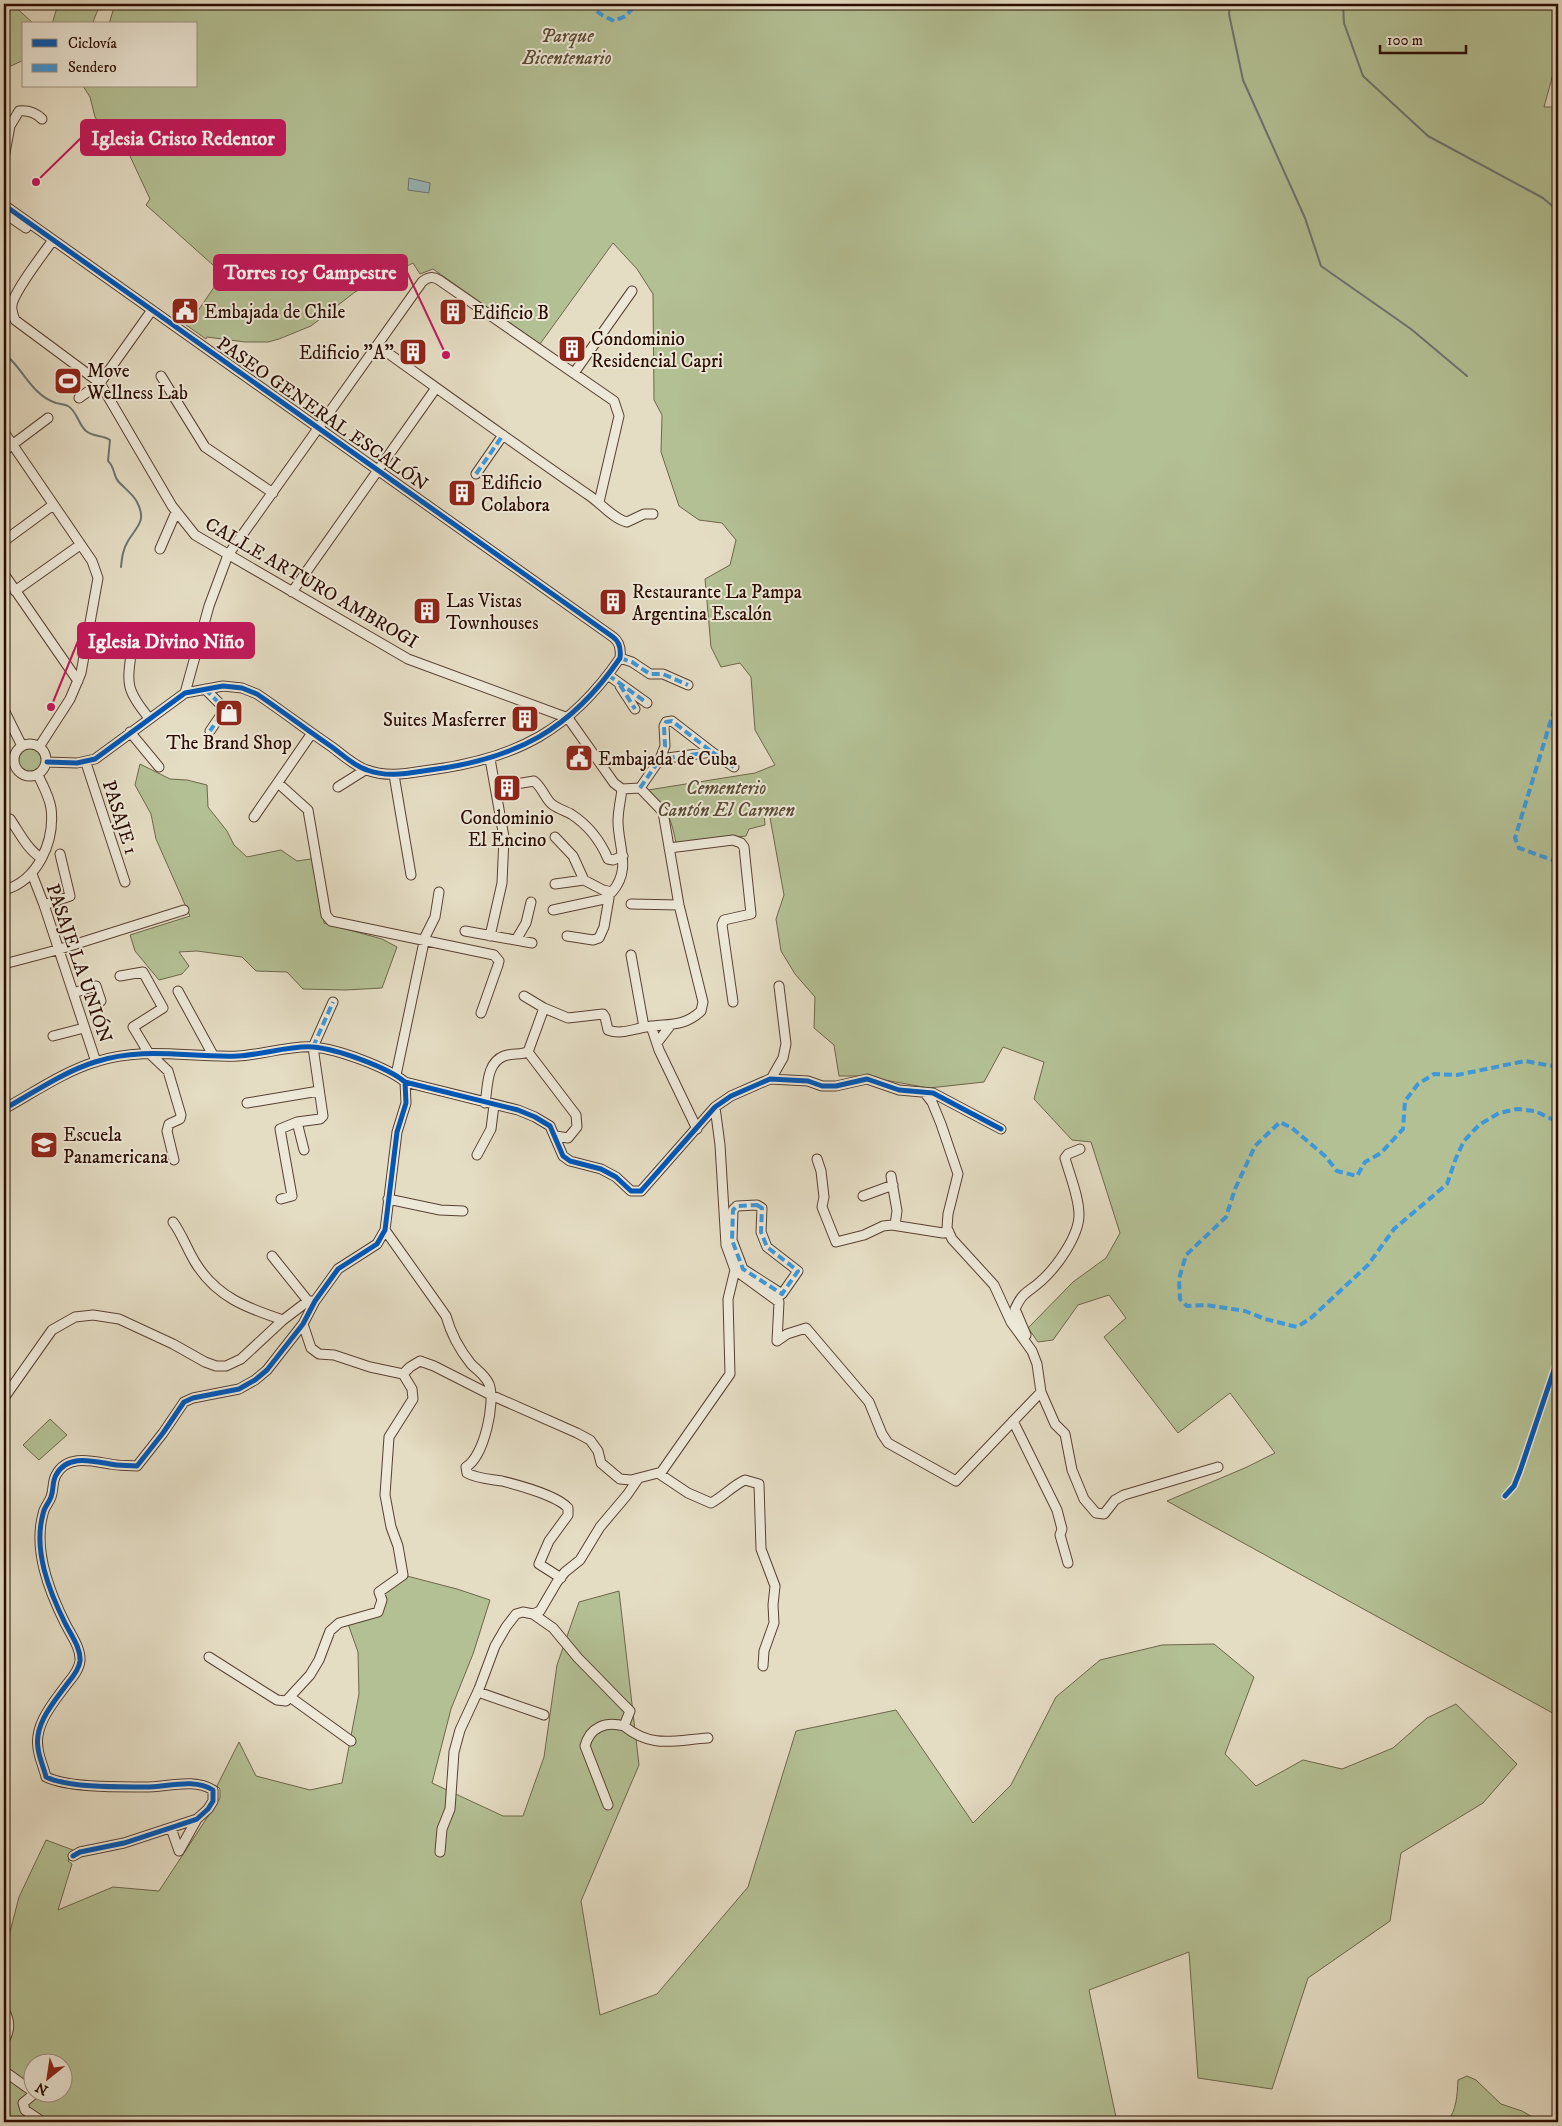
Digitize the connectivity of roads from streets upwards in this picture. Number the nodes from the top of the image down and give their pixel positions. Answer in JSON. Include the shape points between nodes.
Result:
{"nodes":[{"id":1,"x":42,"y":119,"type":"dead end"},
{"id":2,"x":4,"y":158,"type":"edge"},
{"id":3,"x":4,"y":205,"type":"edge"},
{"id":4,"x":4,"y":213,"type":"edge"},
{"id":5,"x":51,"y":242,"type":"junction"},
{"id":6,"x":632,"y":291,"type":"dead end"},
{"id":7,"x":151,"y":313,"type":"junction"},
{"id":8,"x":378,"y":346,"type":"junction"},
{"id":9,"x":574,"y":372,"type":"junction"},
{"id":10,"x":161,"y":376,"type":"dead end"},
{"id":11,"x":100,"y":383,"type":"junction"},
{"id":12,"x":436,"y":388,"type":"junction"},
{"id":13,"x":79,"y":398,"type":"dead end"},
{"id":14,"x":48,"y":418,"type":"dead end"},
{"id":15,"x":316,"y":430,"type":"junction"},
{"id":16,"x":4,"y":432,"type":"edge"},
{"id":17,"x":503,"y":435,"type":"junction"},
{"id":18,"x":13,"y":444,"type":"junction"},
{"id":19,"x":4,"y":451,"type":"edge"},
{"id":20,"x":376,"y":473,"type":"junction"},
{"id":21,"x":476,"y":474,"type":"dead end"},
{"id":22,"x":273,"y":493,"type":"junction"},
{"id":23,"x":600,"y":502,"type":"junction"},
{"id":24,"x":53,"y":505,"type":"junction"},
{"id":25,"x":176,"y":512,"type":"junction"},
{"id":26,"x":653,"y":514,"type":"dead end"},
{"id":27,"x":4,"y":541,"type":"edge"},
{"id":28,"x":80,"y":545,"type":"junction"},
{"id":29,"x":160,"y":549,"type":"dead end"},
{"id":30,"x":228,"y":555,"type":"junction"},
{"id":31,"x":4,"y":574,"type":"edge"},
{"id":32,"x":15,"y":591,"type":"junction"},
{"id":33,"x":292,"y":592,"type":"junction"},
{"id":34,"x":132,"y":647,"type":"dead end"},
{"id":35,"x":620,"y":653,"type":"junction"},
{"id":36,"x":608,"y":675,"type":"junction"},
{"id":37,"x":78,"y":681,"type":"junction"},
{"id":38,"x":619,"y":683,"type":"junction"},
{"id":39,"x":688,"y":684,"type":"dead end"},
{"id":40,"x":205,"y":689,"type":"junction"},
{"id":41,"x":185,"y":693,"type":"junction"},
{"id":42,"x":647,"y":703,"type":"dead end"},
{"id":43,"x":635,"y":709,"type":"dead end"},
{"id":44,"x":4,"y":710,"type":"edge"},
{"id":45,"x":149,"y":718,"type":"junction"},
{"id":46,"x":568,"y":718,"type":"junction"},
{"id":47,"x":210,"y":731,"type":"dead end"},
{"id":48,"x":130,"y":732,"type":"junction"},
{"id":49,"x":312,"y":733,"type":"junction"},
{"id":50,"x":22,"y":746,"type":"junction"},
{"id":51,"x":39,"y":747,"type":"junction"},
{"id":52,"x":712,"y":752,"type":"junction"},
{"id":53,"x":4,"y":758,"type":"edge"},
{"id":54,"x":14,"y":758,"type":"junction"},
{"id":55,"x":490,"y":758,"type":"junction"},
{"id":56,"x":660,"y":759,"type":"junction"},
{"id":57,"x":47,"y":762,"type":"junction"},
{"id":58,"x":86,"y":763,"type":"junction"},
{"id":59,"x":159,"y":767,"type":"dead end"},
{"id":60,"x":734,"y":767,"type":"dead end"},
{"id":61,"x":365,"y":770,"type":"junction"},
{"id":62,"x":38,"y":775,"type":"junction"},
{"id":63,"x":394,"y":775,"type":"junction"},
{"id":64,"x":278,"y":783,"type":"junction"},
{"id":65,"x":516,"y":784,"type":"dead end"},
{"id":66,"x":338,"y":787,"type":"dead end"},
{"id":67,"x":640,"y":788,"type":"junction"},
{"id":68,"x":622,"y":789,"type":"junction"},
{"id":69,"x":254,"y":816,"type":"dead end"},
{"id":70,"x":10,"y":819,"type":"dead end"},
{"id":71,"x":555,"y":837,"type":"dead end"},
{"id":72,"x":670,"y":848,"type":"junction"},
{"id":73,"x":60,"y":854,"type":"dead end"},
{"id":74,"x":623,"y":856,"type":"junction"},
{"id":75,"x":41,"y":858,"type":"junction"},
{"id":76,"x":32,"y":874,"type":"junction"},
{"id":77,"x":410,"y":874,"type":"dead end"},
{"id":78,"x":584,"y":880,"type":"junction"},
{"id":79,"x":125,"y":882,"type":"dead end"},
{"id":80,"x":555,"y":884,"type":"dead end"},
{"id":81,"x":5,"y":887,"type":"edge"},
{"id":82,"x":439,"y":892,"type":"dead end"},
{"id":83,"x":609,"y":895,"type":"junction"},
{"id":84,"x":531,"y":902,"type":"dead end"},
{"id":85,"x":631,"y":904,"type":"dead end"},
{"id":86,"x":44,"y":905,"type":"junction"},
{"id":87,"x":679,"y":905,"type":"junction"},
{"id":88,"x":184,"y":910,"type":"dead end"},
{"id":89,"x":553,"y":910,"type":"dead end"},
{"id":90,"x":465,"y":931,"type":"dead end"},
{"id":91,"x":490,"y":936,"type":"junction"},
{"id":92,"x":567,"y":936,"type":"dead end"},
{"id":93,"x":516,"y":940,"type":"junction"},
{"id":94,"x":424,"y":941,"type":"junction"},
{"id":95,"x":532,"y":943,"type":"dead end"},
{"id":96,"x":58,"y":950,"type":"junction"},
{"id":97,"x":631,"y":956,"type":"dead end"},
{"id":98,"x":4,"y":964,"type":"edge"},
{"id":99,"x":120,"y":976,"type":"dead end"},
{"id":100,"x":779,"y":986,"type":"dead end"},
{"id":101,"x":178,"y":991,"type":"dead end"},
{"id":102,"x":73,"y":993,"type":"junction"},
{"id":103,"x":524,"y":996,"type":"dead end"},
{"id":104,"x":101,"y":1001,"type":"dead end"},
{"id":105,"x":333,"y":1002,"type":"dead end"},
{"id":106,"x":733,"y":1002,"type":"dead end"},
{"id":107,"x":544,"y":1008,"type":"junction"},
{"id":108,"x":481,"y":1013,"type":"dead end"},
{"id":109,"x":648,"y":1026,"type":"junction"},
{"id":110,"x":670,"y":1026,"type":"junction"},
{"id":111,"x":84,"y":1028,"type":"junction"},
{"id":112,"x":53,"y":1036,"type":"dead end"},
{"id":113,"x":657,"y":1043,"type":"junction"},
{"id":114,"x":313,"y":1047,"type":"junction"},
{"id":115,"x":148,"y":1052,"type":"junction"},
{"id":116,"x":528,"y":1052,"type":"junction"},
{"id":117,"x":213,"y":1055,"type":"junction"},
{"id":118,"x":96,"y":1062,"type":"junction"},
{"id":119,"x":396,"y":1075,"type":"junction"},
{"id":120,"x":771,"y":1079,"type":"junction"},
{"id":121,"x":404,"y":1082,"type":"junction"},
{"id":122,"x":319,"y":1091,"type":"junction"},
{"id":123,"x":925,"y":1093,"type":"junction"},
{"id":124,"x":247,"y":1103,"type":"dead end"},
{"id":125,"x":489,"y":1104,"type":"junction"},
{"id":126,"x":715,"y":1107,"type":"junction"},
{"id":127,"x":4,"y":1109,"type":"edge"},
{"id":128,"x":297,"y":1122,"type":"junction"},
{"id":129,"x":697,"y":1129,"type":"junction"},
{"id":130,"x":1001,"y":1129,"type":"dead end"},
{"id":131,"x":556,"y":1136,"type":"junction"},
{"id":132,"x":1080,"y":1148,"type":"dead end"},
{"id":133,"x":304,"y":1150,"type":"dead end"},
{"id":134,"x":477,"y":1155,"type":"dead end"},
{"id":135,"x":816,"y":1159,"type":"dead end"},
{"id":136,"x":174,"y":1160,"type":"dead end"},
{"id":137,"x":863,"y":1196,"type":"dead end"},
{"id":138,"x":281,"y":1199,"type":"dead end"},
{"id":139,"x":388,"y":1199,"type":"junction"},
{"id":140,"x":463,"y":1211,"type":"dead end"},
{"id":141,"x":173,"y":1222,"type":"dead end"},
{"id":142,"x":895,"y":1225,"type":"junction"},
{"id":143,"x":385,"y":1230,"type":"junction"},
{"id":144,"x":949,"y":1232,"type":"junction"},
{"id":145,"x":729,"y":1242,"type":"junction"},
{"id":146,"x":272,"y":1256,"type":"dead end"},
{"id":147,"x":735,"y":1270,"type":"junction"},
{"id":148,"x":311,"y":1301,"type":"junction"},
{"id":149,"x":283,"y":1320,"type":"junction"},
{"id":150,"x":303,"y":1324,"type":"junction"},
{"id":151,"x":1023,"y":1338,"type":"junction"},
{"id":152,"x":403,"y":1374,"type":"junction"},
{"id":153,"x":1041,"y":1392,"type":"junction"},
{"id":154,"x":492,"y":1395,"type":"junction"},
{"id":155,"x":4,"y":1398,"type":"edge"},
{"id":156,"x":1013,"y":1421,"type":"junction"},
{"id":157,"x":1218,"y":1467,"type":"dead end"},
{"id":158,"x":660,"y":1474,"type":"junction"},
{"id":159,"x":638,"y":1479,"type":"junction"},
{"id":160,"x":1068,"y":1563,"type":"dead end"},
{"id":161,"x":561,"y":1578,"type":"junction"},
{"id":162,"x":533,"y":1614,"type":"junction"},
{"id":163,"x":209,"y":1657,"type":"dead end"},
{"id":164,"x":763,"y":1666,"type":"dead end"},
{"id":165,"x":478,"y":1692,"type":"junction"},
{"id":166,"x":290,"y":1697,"type":"junction"},
{"id":167,"x":544,"y":1715,"type":"dead end"},
{"id":168,"x":624,"y":1726,"type":"junction"},
{"id":169,"x":708,"y":1738,"type":"dead end"},
{"id":170,"x":351,"y":1741,"type":"dead end"},
{"id":171,"x":608,"y":1805,"type":"dead end"},
{"id":172,"x":197,"y":1819,"type":"junction"},
{"id":173,"x":171,"y":1828,"type":"junction"},
{"id":174,"x":440,"y":1852,"type":"dead end"},
{"id":175,"x":73,"y":1856,"type":"dead end"},
{"id":176,"x":4,"y":2010,"type":"edge"},
{"id":177,"x":4,"y":2040,"type":"edge"},
{"id":178,"x":4,"y":2071,"type":"edge"},
{"id":179,"x":22,"y":2084,"type":"edge"},
{"id":180,"x":23,"y":2104,"type":"edge"},
{"id":181,"x":42,"y":2122,"type":"edge"}],
"edges":[{"from":1,"to":2,"type":"street","via":[[26,110],[19,111],[10,126]]},
{"from":3,"to":5,"type":"street","name":"PASEO GENERAL ESCALÓN"},
{"from":4,"to":5,"type":"street","name":"PASEO GENERAL ESCALÓN"},
{"from":5,"to":7,"type":"street","name":"PASEO GENERAL ESCALÓN"},
{"from":5,"to":11,"type":"street","name":"CALLE ARTURO AMBROGI","via":[[16,293],[12,313],[19,325]]},
{"from":6,"to":9,"type":"street"},
{"from":7,"to":11,"type":"street"},
{"from":7,"to":15,"type":"street","name":"PASEO GENERAL ESCALÓN"},
{"from":8,"to":9,"type":"street","via":[[422,282],[430,277]]},
{"from":8,"to":12,"type":"street"},
{"from":8,"to":15,"type":"street"},
{"from":9,"to":23,"type":"street","via":[[612,399],[618,408]]},
{"from":10,"to":22,"type":"street","via":[[205,447]]},
{"from":11,"to":13,"type":"street"},
{"from":11,"to":25,"type":"street","name":"CALLE ARTURO AMBROGI"},
{"from":12,"to":17,"type":"street"},
{"from":12,"to":20,"type":"street"},
{"from":14,"to":18,"type":"street"},
{"from":15,"to":20,"type":"street","name":"PASEO GENERAL ESCALÓN"},
{"from":15,"to":22,"type":"street"},
{"from":16,"to":18,"type":"street"},
{"from":17,"to":21,"type":"street"},
{"from":17,"to":23,"type":"street"},
{"from":18,"to":19,"type":"street"},
{"from":18,"to":24,"type":"street"},
{"from":20,"to":33,"type":"street"},
{"from":20,"to":35,"type":"street","name":"PASEO GENERAL ESCALÓN","via":[[613,637]]},
{"from":22,"to":30,"type":"street"},
{"from":23,"to":26,"type":"street","via":[[625,522]]},
{"from":24,"to":27,"type":"street"},
{"from":24,"to":28,"type":"street"},
{"from":25,"to":29,"type":"street"},
{"from":25,"to":30,"type":"street","name":"CALLE ARTURO AMBROGI","via":[[195,535]]},
{"from":28,"to":32,"type":"street"},
{"from":28,"to":37,"type":"street","via":[[92,561],[98,578]]},
{"from":30,"to":33,"type":"street","name":"CALLE ARTURO AMBROGI"},
{"from":30,"to":41,"type":"street","via":[[209,606]]},
{"from":31,"to":32,"type":"street"},
{"from":32,"to":37,"type":"street"},
{"from":33,"to":46,"type":"street","name":"CALLE ARTURO AMBROGI","via":[[420,664]]},
{"from":34,"to":45,"type":"street","via":[[128,672],[130,692]]},
{"from":35,"to":36,"type":"street"},
{"from":35,"to":39,"type":"street","via":[[650,674],[663,674]]},
{"from":36,"to":38,"type":"street"},
{"from":36,"to":46,"type":"street"},
{"from":37,"to":51,"type":"street"},
{"from":38,"to":42,"type":"street"},
{"from":38,"to":43,"type":"street"},
{"from":40,"to":41,"type":"street"},
{"from":40,"to":47,"type":"street","via":[[225,709]]},
{"from":40,"to":49,"type":"street","via":[[223,686],[250,690]]},
{"from":41,"to":45,"type":"street"},
{"from":44,"to":50,"type":"street"},
{"from":45,"to":48,"type":"street"},
{"from":46,"to":55,"type":"street","via":[[519,748]]},
{"from":46,"to":68,"type":"street","via":[[614,783]]},
{"from":48,"to":58,"type":"street"},
{"from":48,"to":59,"type":"street"},
{"from":49,"to":61,"type":"street"},
{"from":49,"to":64,"type":"street"},
{"from":50,"to":51,"type":"street","via":[[31,744]]},
{"from":50,"to":54,"type":"street"},
{"from":51,"to":57,"type":"street"},
{"from":52,"to":56,"type":"street"},
{"from":52,"to":56,"type":"street","via":[[672,721],[664,726],[665,746]]},
{"from":52,"to":60,"type":"street"},
{"from":53,"to":54,"type":"street"},
{"from":54,"to":62,"type":"street","via":[[19,772],[28,777]]},
{"from":55,"to":63,"type":"street"},
{"from":55,"to":91,"type":"street","via":[[504,837],[502,883]]},
{"from":56,"to":67,"type":"street"},
{"from":57,"to":58,"type":"street"},
{"from":57,"to":62,"type":"street"},
{"from":58,"to":79,"type":"street","name":"PASAJE 1"},
{"from":61,"to":63,"type":"street"},
{"from":61,"to":66,"type":"street"},
{"from":62,"to":75,"type":"street","via":[[49,800],[51,818],[49,841]]},
{"from":63,"to":77,"type":"street"},
{"from":64,"to":69,"type":"street"},
{"from":64,"to":94,"type":"street","via":[[308,810],[326,915],[331,921]]},
{"from":65,"to":74,"type":"street","via":[[534,781],[553,805],[587,827],[608,858],[613,860]]},
{"from":67,"to":68,"type":"street"},
{"from":67,"to":72,"type":"street","via":[[663,812]]},
{"from":68,"to":74,"type":"street","via":[[618,819]]},
{"from":70,"to":75,"type":"street"},
{"from":71,"to":78,"type":"street","via":[[573,856]]},
{"from":72,"to":87,"type":"street"},
{"from":72,"to":106,"type":"street","via":[[733,840],[744,847],[751,914],[724,920],[722,925]]},
{"from":73,"to":86,"type":"street","via":[[70,896]]},
{"from":74,"to":83,"type":"street","via":[[620,883]]},
{"from":75,"to":76,"type":"street"},
{"from":76,"to":81,"type":"street"},
{"from":76,"to":86,"type":"street","name":"PASAJE LA UNIÓN"},
{"from":78,"to":80,"type":"street"},
{"from":78,"to":83,"type":"street"},
{"from":82,"to":94,"type":"street","via":[[435,917]]},
{"from":83,"to":89,"type":"street"},
{"from":83,"to":92,"type":"street","via":[[599,938]]},
{"from":84,"to":93,"type":"street","via":[[526,923]]},
{"from":85,"to":87,"type":"street"},
{"from":86,"to":96,"type":"street","name":"PASAJE LA UNIÓN"},
{"from":87,"to":110,"type":"street","via":[[703,1002],[695,1017]]},
{"from":88,"to":96,"type":"street"},
{"from":90,"to":91,"type":"street"},
{"from":91,"to":93,"type":"street"},
{"from":93,"to":95,"type":"street"},
{"from":94,"to":108,"type":"street","via":[[494,955],[499,961]]},
{"from":94,"to":119,"type":"street"},
{"from":96,"to":98,"type":"street"},
{"from":96,"to":102,"type":"street","name":"PASAJE LA UNIÓN"},
{"from":97,"to":109,"type":"street"},
{"from":99,"to":115,"type":"street","via":[[143,972],[163,1008],[133,1027]]},
{"from":100,"to":120,"type":"street","via":[[786,1044],[783,1058]]},
{"from":101,"to":117,"type":"street"},
{"from":102,"to":104,"type":"street","via":[[96,986]]},
{"from":102,"to":111,"type":"street","name":"PASAJE LA UNIÓN"},
{"from":103,"to":107,"type":"street"},
{"from":105,"to":114,"type":"street"},
{"from":107,"to":109,"type":"street","via":[[568,1018],[603,1014],[608,1030],[614,1032]]},
{"from":107,"to":116,"type":"street"},
{"from":109,"to":110,"type":"street"},
{"from":109,"to":113,"type":"street"},
{"from":110,"to":113,"type":"street"},
{"from":111,"to":112,"type":"street"},
{"from":111,"to":118,"type":"street","name":"PASAJE LA UNIÓN"},
{"from":113,"to":129,"type":"street"},
{"from":114,"to":117,"type":"street","via":[[239,1056]]},
{"from":114,"to":119,"type":"street","via":[[350,1056]]},
{"from":114,"to":122,"type":"street"},
{"from":115,"to":117,"type":"street"},
{"from":115,"to":118,"type":"street"},
{"from":115,"to":136,"type":"street","via":[[168,1071],[182,1115],[180,1120],[168,1124]]},
{"from":116,"to":125,"type":"street","via":[[495,1061],[491,1068]]},
{"from":116,"to":131,"type":"street","via":[[576,1116],[577,1126],[568,1138]]},
{"from":118,"to":127,"type":"street"},
{"from":119,"to":121,"type":"street"},
{"from":120,"to":123,"type":"street","via":[[808,1080],[822,1086],[867,1079],[899,1090]]},
{"from":120,"to":126,"type":"street"},
{"from":121,"to":125,"type":"street"},
{"from":121,"to":139,"type":"street","via":[[406,1103],[397,1132]]},
{"from":122,"to":124,"type":"street"},
{"from":122,"to":128,"type":"street","via":[[320,1119]]},
{"from":123,"to":130,"type":"street","via":[[933,1093]]},
{"from":123,"to":144,"type":"street","via":[[941,1124],[958,1174],[948,1214]]},
{"from":125,"to":131,"type":"street","via":[[535,1117],[550,1126]]},
{"from":125,"to":134,"type":"street","via":[[491,1129]]},
{"from":126,"to":129,"type":"street"},
{"from":126,"to":145,"type":"street"},
{"from":128,"to":133,"type":"street"},
{"from":128,"to":138,"type":"street","via":[[280,1129],[292,1196]]},
{"from":129,"to":131,"type":"street","via":[[641,1191],[631,1191],[601,1169],[570,1161],[563,1156]]},
{"from":132,"to":151,"type":"street","via":[[1065,1157],[1079,1218],[1062,1256],[1041,1281],[1021,1296],[1015,1309],[1026,1335]]},
{"from":135,"to":142,"type":"street","via":[[821,1171],[822,1207],[836,1242],[864,1235],[882,1226]]},
{"from":137,"to":142,"type":"street","via":[[892,1181],[897,1211]]},
{"from":139,"to":140,"type":"street","via":[[440,1210]]},
{"from":139,"to":143,"type":"street"},
{"from":141,"to":149,"type":"street","via":[[196,1263],[225,1294],[240,1304]]},
{"from":142,"to":144,"type":"street"},
{"from":143,"to":148,"type":"street","via":[[377,1244],[338,1270]]},
{"from":143,"to":154,"type":"street","via":[[446,1316],[450,1332],[462,1351],[485,1376]]},
{"from":144,"to":151,"type":"street","via":[[994,1285],[1011,1322]]},
{"from":145,"to":145,"type":"street","via":[[733,1210],[737,1206],[761,1206],[761,1232],[767,1247],[798,1272],[782,1294],[743,1269]]},
{"from":145,"to":147,"type":"street"},
{"from":146,"to":148,"type":"street"},
{"from":147,"to":156,"type":"street","via":[[779,1302],[777,1341],[806,1328],[869,1402],[888,1443],[956,1481]]},
{"from":147,"to":158,"type":"street","via":[[728,1299],[730,1374]]},
{"from":148,"to":149,"type":"street"},
{"from":148,"to":150,"type":"street"},
{"from":149,"to":155,"type":"street","via":[[241,1359],[226,1366],[216,1366],[118,1319],[93,1314],[75,1317],[52,1330]]},
{"from":150,"to":152,"type":"street","via":[[311,1348],[319,1354],[334,1355]]},
{"from":150,"to":172,"type":"street","via":[[267,1370],[255,1380],[239,1389],[184,1402],[137,1466],[92,1460],[73,1461],[61,1467],[43,1513],[40,1542],[46,1576],[80,1653],[80,1664],[46,1714],[40,1729],[37,1747],[46,1777],[72,1785],[207,1786],[213,1790],[213,1801]]},
{"from":151,"to":153,"type":"street","via":[[1037,1364]]},
{"from":152,"to":154,"type":"street","via":[[420,1362]]},
{"from":152,"to":166,"type":"street","via":[[412,1389],[413,1399],[389,1437],[385,1495],[403,1575],[379,1592],[382,1600],[378,1612],[339,1623],[330,1631],[310,1675]]},
{"from":153,"to":156,"type":"street"},
{"from":153,"to":157,"type":"street","via":[[1056,1424],[1065,1434],[1072,1470],[1084,1499],[1096,1513],[1104,1514],[1115,1500],[1124,1495]]},
{"from":154,"to":159,"type":"street","via":[[590,1440],[602,1463],[620,1479]]},
{"from":154,"to":161,"type":"street","via":[[482,1447],[465,1468],[471,1475],[504,1482],[565,1505],[568,1515],[549,1541],[539,1564]]},
{"from":156,"to":160,"type":"street","via":[[1057,1510]]},
{"from":158,"to":159,"type":"street"},
{"from":158,"to":164,"type":"street","via":[[688,1493],[711,1503],[745,1480],[758,1484],[761,1549],[775,1586],[774,1623],[764,1651]]},
{"from":159,"to":161,"type":"street","via":[[600,1527],[591,1546]]},
{"from":161,"to":162,"type":"street","via":[[540,1611]]},
{"from":162,"to":165,"type":"street","via":[[516,1614],[506,1627],[495,1646]]},
{"from":162,"to":168,"type":"street","via":[[553,1628],[629,1710]]},
{"from":163,"to":166,"type":"street","via":[[277,1700],[286,1701]]},
{"from":165,"to":167,"type":"street"},
{"from":165,"to":174,"type":"street","via":[[460,1730],[454,1752],[450,1809],[442,1829]]},
{"from":166,"to":170,"type":"street"},
{"from":168,"to":169,"type":"street","via":[[661,1743]]},
{"from":168,"to":171,"type":"street","via":[[604,1724],[590,1735],[585,1746]]},
{"from":172,"to":173,"type":"street"},
{"from":172,"to":173,"type":"street","via":[[179,1851]]},
{"from":173,"to":175,"type":"street"},
{"from":176,"to":177,"type":"street","via":[[8,2034]]},
{"from":178,"to":179,"type":"street"},
{"from":180,"to":181,"type":"street","via":[[25,2110]]}]}
